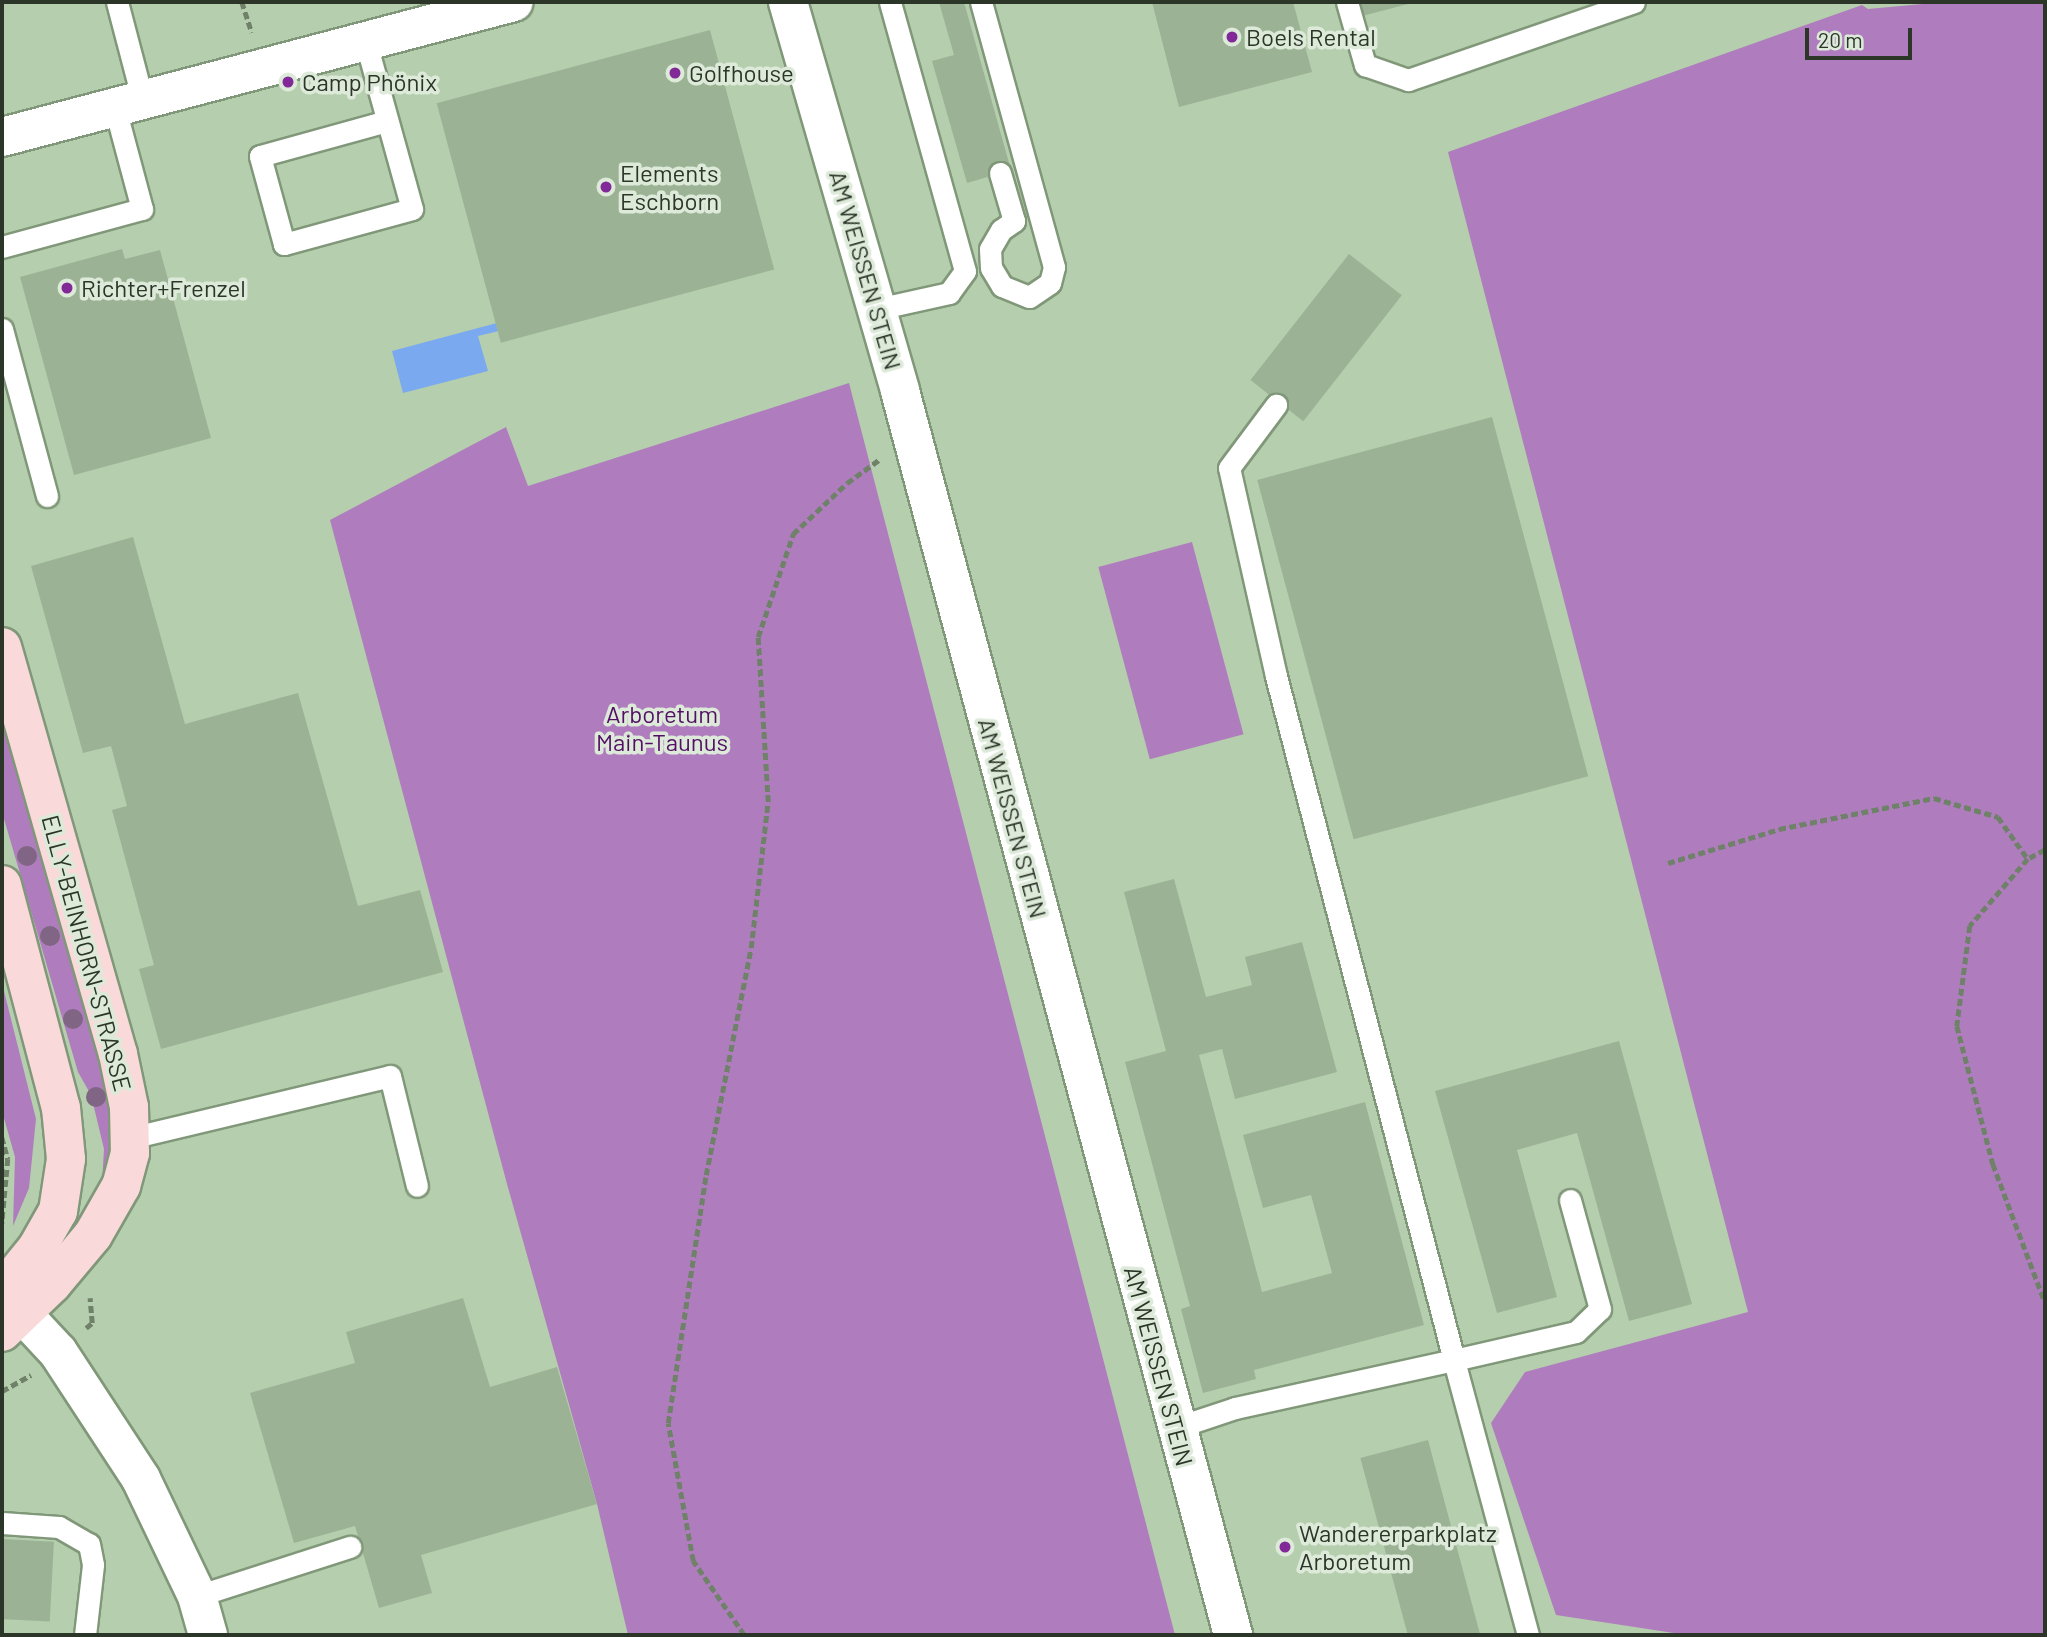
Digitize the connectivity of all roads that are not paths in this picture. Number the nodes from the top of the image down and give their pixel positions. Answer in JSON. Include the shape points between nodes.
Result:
{"nodes":[{"id":1,"x":117,"y":2,"type":"edge"},
{"id":2,"x":514,"y":2,"type":"edge"},
{"id":3,"x":788,"y":2,"type":"edge"},
{"id":4,"x":890,"y":2,"type":"edge"},
{"id":5,"x":981,"y":2,"type":"edge"},
{"id":6,"x":1347,"y":2,"type":"edge"},
{"id":7,"x":1634,"y":2,"type":"edge"},
{"id":8,"x":457,"y":9,"type":"edge"},
{"id":9,"x":366,"y":43,"type":"junction"},
{"id":10,"x":129,"y":104,"type":"junction"},
{"id":11,"x":387,"y":121,"type":"junction"},
{"id":12,"x":2,"y":136,"type":"edge"},
{"id":13,"x":1000,"y":173,"type":"dead end"},
{"id":14,"x":2,"y":247,"type":"edge"},
{"id":15,"x":877,"y":309,"type":"junction"},
{"id":16,"x":2,"y":329,"type":"edge"},
{"id":17,"x":1276,"y":405,"type":"dead end"},
{"id":18,"x":47,"y":496,"type":"dead end"},
{"id":19,"x":2,"y":646,"type":"edge"},
{"id":20,"x":2,"y":885,"type":"edge"},
{"id":21,"x":130,"y":1138,"type":"junction"},
{"id":22,"x":416,"y":1186,"type":"dead end"},
{"id":23,"x":1570,"y":1200,"type":"dead end"},
{"id":24,"x":7,"y":1307,"type":"edge"},
{"id":25,"x":1454,"y":1360,"type":"junction"},
{"id":26,"x":1175,"y":1428,"type":"junction"},
{"id":27,"x":2,"y":1523,"type":"edge"},
{"id":28,"x":350,"y":1547,"type":"dead end"},
{"id":29,"x":197,"y":1595,"type":"junction"},
{"id":30,"x":85,"y":1635,"type":"edge"},
{"id":31,"x":208,"y":1635,"type":"edge"},
{"id":32,"x":1233,"y":1635,"type":"edge"},
{"id":33,"x":1528,"y":1635,"type":"edge"}],
"edges":[{"from":1,"to":10,"type":"lane"},
{"from":2,"to":8,"type":"street"},
{"from":3,"to":15,"type":"street","name":"AM WEISSEN STEIN"},
{"from":4,"to":15,"type":"lane","via":[[965,271],[950,293]]},
{"from":5,"to":13,"type":"lane","via":[[1054,267],[1050,283],[1029,297],[1002,286],[991,268],[990,249],[1001,230],[1014,221]]},
{"from":6,"to":7,"type":"lane","via":[[1365,65],[1408,80]]},
{"from":8,"to":9,"type":"street"},
{"from":9,"to":10,"type":"street"},
{"from":9,"to":11,"type":"lane"},
{"from":10,"to":12,"type":"street"},
{"from":10,"to":14,"type":"lane","via":[[142,209]]},
{"from":11,"to":11,"type":"lane","via":[[412,209],[284,244],[260,156]]},
{"from":15,"to":26,"type":"street","name":"AM WEISSEN STEIN"},
{"from":16,"to":18,"type":"lane"},
{"from":17,"to":25,"type":"lane","via":[[1229,468],[1299,766]]},
{"from":19,"to":21,"type":"street","name":"ELLY-BEINHORN-STRASSE","via":[[118,1054]]},
{"from":20,"to":24,"type":"street","via":[[61,1108],[66,1159],[58,1211]]},
{"from":21,"to":22,"type":"lane","via":[[390,1076]]},
{"from":21,"to":24,"type":"street","name":"ELLY-BEINHORN-STRASSE","via":[[121,1186],[105,1218]]},
{"from":23,"to":25,"type":"lane","via":[[1600,1309],[1576,1332]]},
{"from":24,"to":29,"type":"street","via":[[58,1352],[141,1479]]},
{"from":25,"to":26,"type":"lane","via":[[1236,1408]]},
{"from":25,"to":33,"type":"lane"},
{"from":26,"to":32,"type":"street","name":"AM WEISSEN STEIN"},
{"from":27,"to":30,"type":"lane","via":[[59,1527],[89,1544],[93,1565]]},
{"from":28,"to":29,"type":"lane"},
{"from":29,"to":31,"type":"street"}]}
